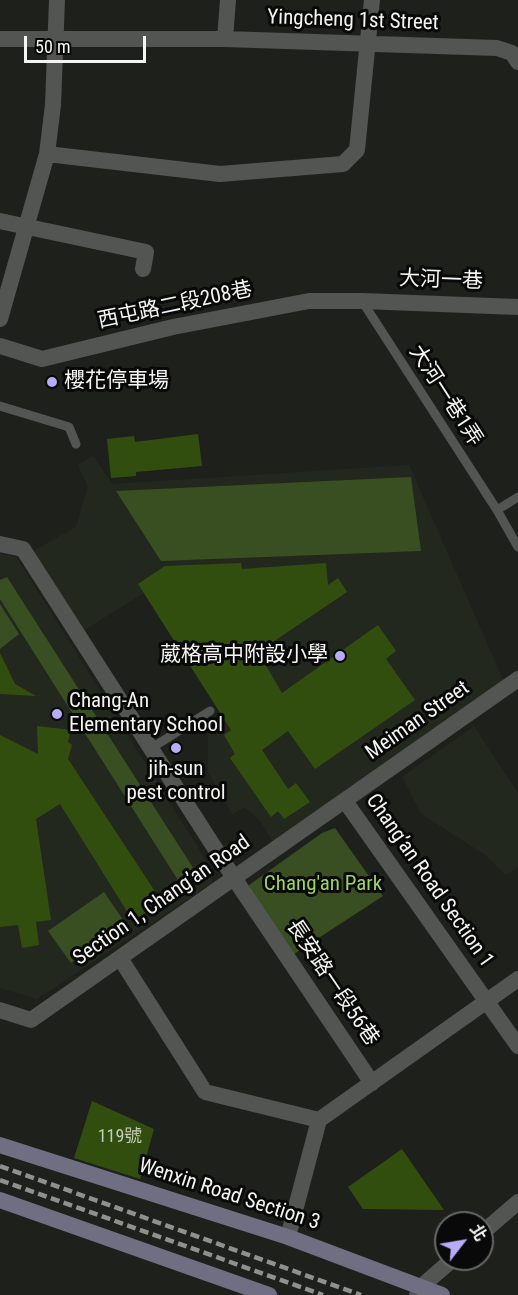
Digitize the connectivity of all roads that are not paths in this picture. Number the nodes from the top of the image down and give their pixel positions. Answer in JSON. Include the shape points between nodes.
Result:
{"nodes":[{"id":1,"x":57,"y":0,"type":"edge"},
{"id":2,"x":228,"y":0,"type":"edge"},
{"id":3,"x":372,"y":0,"type":"edge"},
{"id":4,"x":0,"y":39,"type":"edge"},
{"id":5,"x":55,"y":39,"type":"junction"},
{"id":6,"x":225,"y":39,"type":"junction"},
{"id":7,"x":368,"y":45,"type":"junction"},
{"id":8,"x":518,"y":62,"type":"edge"},
{"id":9,"x":47,"y":154,"type":"junction"},
{"id":10,"x":0,"y":221,"type":"edge"},
{"id":11,"x":26,"y":228,"type":"junction"},
{"id":12,"x":143,"y":269,"type":"dead end"},
{"id":13,"x":362,"y":301,"type":"junction"},
{"id":14,"x":518,"y":307,"type":"edge"},
{"id":15,"x":0,"y":319,"type":"edge"},
{"id":16,"x":0,"y":346,"type":"edge"},
{"id":17,"x":0,"y":406,"type":"edge"},
{"id":18,"x":76,"y":444,"type":"dead end"},
{"id":19,"x":518,"y":497,"type":"edge"},
{"id":20,"x":497,"y":510,"type":"junction"},
{"id":21,"x":0,"y":543,"type":"edge"},
{"id":22,"x":518,"y":547,"type":"edge"},
{"id":23,"x":518,"y":679,"type":"edge"},
{"id":24,"x":210,"y":711,"type":"dead end"},
{"id":25,"x":150,"y":749,"type":"junction"},
{"id":26,"x":345,"y":801,"type":"junction"},
{"id":27,"x":234,"y":878,"type":"junction"},
{"id":28,"x":120,"y":958,"type":"junction"},
{"id":29,"x":518,"y":979,"type":"edge"},
{"id":30,"x":487,"y":1003,"type":"junction"},
{"id":31,"x":0,"y":1010,"type":"edge"},
{"id":32,"x":518,"y":1046,"type":"edge"},
{"id":33,"x":372,"y":1083,"type":"junction"},
{"id":34,"x":319,"y":1120,"type":"junction"},
{"id":35,"x":0,"y":1145,"type":"edge"},
{"id":36,"x":0,"y":1200,"type":"edge"},
{"id":37,"x":518,"y":1202,"type":"edge"},
{"id":38,"x":494,"y":1223,"type":"edge"},
{"id":39,"x":288,"y":1237,"type":"junction"},
{"id":40,"x":440,"y":1271,"type":"edge"},
{"id":41,"x":419,"y":1290,"type":"edge"},
{"id":42,"x":269,"y":1295,"type":"edge"},
{"id":43,"x":442,"y":1295,"type":"edge"}],
"edges":[{"from":1,"to":5,"type":"street"},
{"from":2,"to":6,"type":"street"},
{"from":3,"to":7,"type":"street"},
{"from":4,"to":5,"type":"street","name":"Yingcheng 1st Street"},
{"from":5,"to":6,"type":"street","name":"Yingcheng 1st Street"},
{"from":5,"to":9,"type":"street"},
{"from":6,"to":7,"type":"street","name":"Yingcheng 1st Street"},
{"from":7,"to":8,"type":"street","name":"Yingcheng 1st Street","via":[[497,48],[512,52]]},
{"from":7,"to":9,"type":"street","via":[[357,150],[343,164],[220,174]]},
{"from":9,"to":11,"type":"street"},
{"from":10,"to":11,"type":"street"},
{"from":11,"to":12,"type":"street","via":[[146,252]]},
{"from":11,"to":15,"type":"street"},
{"from":13,"to":14,"type":"street","name":"大河一巷"},
{"from":13,"to":16,"type":"street","name":"西屯路二段208巷","via":[[309,302],[173,327],[42,358]]},
{"from":13,"to":20,"type":"lane","name":"大河一巷1弄"},
{"from":17,"to":18,"type":"lane","via":[[69,427]]},
{"from":19,"to":20,"type":"lane"},
{"from":20,"to":22,"type":"lane","name":"大河一巷1弄"},
{"from":21,"to":25,"type":"street","name":"長安路一段56巷","via":[[23,549]]},
{"from":23,"to":26,"type":"street","name":"Meiman Street"},
{"from":24,"to":25,"type":"lane"},
{"from":25,"to":27,"type":"street","name":"長安路一段56巷"},
{"from":26,"to":27,"type":"street","name":"Section 1, Chang’an Road"},
{"from":26,"to":30,"type":"street","name":"Chang’an Road Section 1"},
{"from":27,"to":28,"type":"street","name":"Section 1, Chang’an Road"},
{"from":27,"to":33,"type":"street","name":"長安路一段56巷"},
{"from":28,"to":31,"type":"street","name":"Section 1, Chang’an Road","via":[[31,1020]]},
{"from":28,"to":34,"type":"street","via":[[205,1092]]},
{"from":29,"to":30,"type":"street"},
{"from":30,"to":32,"type":"street","name":"Chang’an Road Section 1"},
{"from":30,"to":33,"type":"street"},
{"from":33,"to":34,"type":"street"},
{"from":34,"to":39,"type":"street"},
{"from":35,"to":39,"type":"main road","name":"Wenxin Road Section 3"},
{"from":36,"to":42,"type":"main road"},
{"from":37,"to":38,"type":"street"},
{"from":39,"to":41,"type":"main road","name":"Wenxin Road Section 3"},
{"from":40,"to":41,"type":"street"},
{"from":41,"to":43,"type":"main road","name":"Wenxin Road Section 3"}]}
